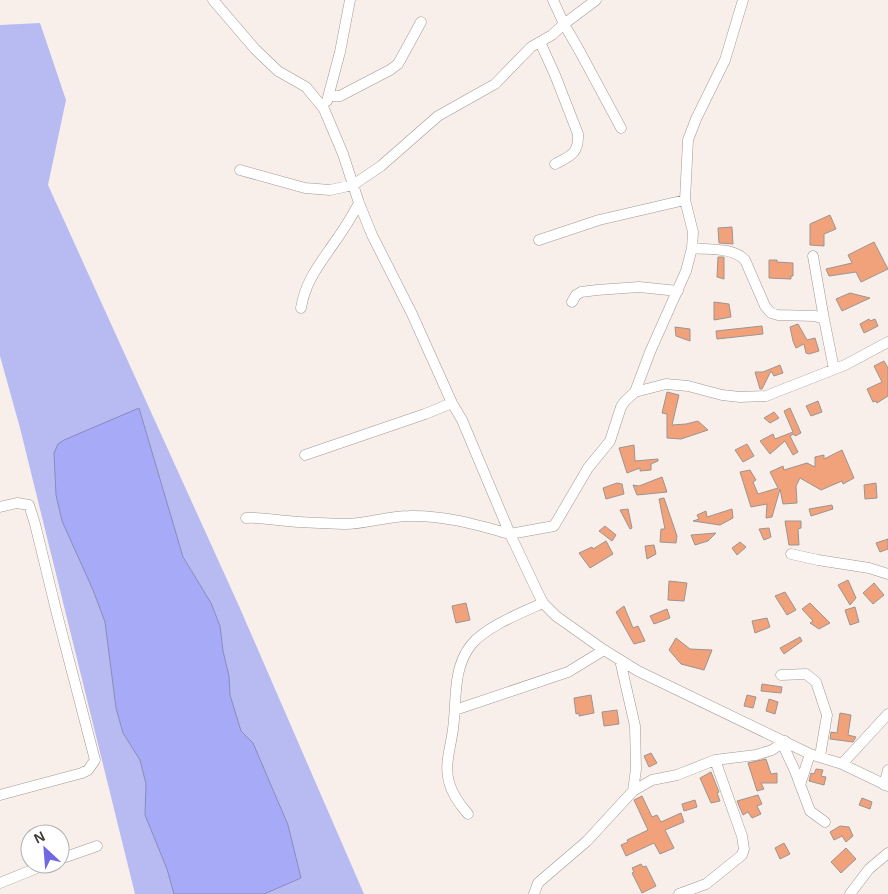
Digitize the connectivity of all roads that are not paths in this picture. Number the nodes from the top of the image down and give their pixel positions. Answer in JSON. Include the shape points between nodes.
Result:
{"nodes":[{"id":1,"x":213,"y":0,"type":"edge"},
{"id":2,"x":350,"y":0,"type":"edge"},
{"id":3,"x":553,"y":0,"type":"edge"},
{"id":4,"x":596,"y":0,"type":"edge"},
{"id":5,"x":743,"y":0,"type":"edge"},
{"id":6,"x":421,"y":22,"type":"dead end"},
{"id":7,"x":564,"y":24,"type":"junction"},
{"id":8,"x":540,"y":42,"type":"junction"},
{"id":9,"x":329,"y":96,"type":"junction"},
{"id":10,"x":324,"y":109,"type":"junction"},
{"id":11,"x":621,"y":128,"type":"dead end"},
{"id":12,"x":555,"y":164,"type":"dead end"},
{"id":13,"x":240,"y":170,"type":"dead end"},
{"id":14,"x":353,"y":185,"type":"junction"},
{"id":15,"x":685,"y":200,"type":"junction"},
{"id":16,"x":359,"y":203,"type":"junction"},
{"id":17,"x":539,"y":240,"type":"dead end"},
{"id":18,"x":692,"y":248,"type":"junction"},
{"id":19,"x":813,"y":256,"type":"dead end"},
{"id":20,"x":678,"y":291,"type":"junction"},
{"id":21,"x":572,"y":302,"type":"dead end"},
{"id":22,"x":301,"y":308,"type":"dead end"},
{"id":23,"x":824,"y":319,"type":"junction"},
{"id":24,"x":888,"y":342,"type":"edge"},
{"id":25,"x":834,"y":369,"type":"junction"},
{"id":26,"x":635,"y":392,"type":"junction"},
{"id":27,"x":452,"y":403,"type":"junction"},
{"id":28,"x":305,"y":455,"type":"dead end"},
{"id":29,"x":0,"y":507,"type":"edge"},
{"id":30,"x":246,"y":518,"type":"dead end"},
{"id":31,"x":510,"y":534,"type":"junction"},
{"id":32,"x":791,"y":554,"type":"dead end"},
{"id":33,"x":888,"y":574,"type":"edge"},
{"id":34,"x":544,"y":603,"type":"junction"},
{"id":35,"x":604,"y":650,"type":"junction"},
{"id":36,"x":620,"y":660,"type":"junction"},
{"id":37,"x":781,"y":674,"type":"dead end"},
{"id":38,"x":455,"y":710,"type":"junction"},
{"id":39,"x":888,"y":714,"type":"edge"},
{"id":40,"x":783,"y":742,"type":"junction"},
{"id":41,"x":815,"y":755,"type":"junction"},
{"id":42,"x":715,"y":760,"type":"junction"},
{"id":43,"x":842,"y":764,"type":"junction"},
{"id":44,"x":888,"y":770,"type":"edge"},
{"id":45,"x":800,"y":784,"type":"junction"},
{"id":46,"x":886,"y":786,"type":"edge"},
{"id":47,"x":633,"y":791,"type":"junction"},
{"id":48,"x":0,"y":796,"type":"edge"},
{"id":49,"x":468,"y":814,"type":"dead end"},
{"id":50,"x":825,"y":822,"type":"dead end"},
{"id":51,"x":97,"y":846,"type":"dead end"},
{"id":52,"x":888,"y":853,"type":"edge"},
{"id":53,"x":70,"y":856,"type":"edge"},
{"id":54,"x":22,"y":874,"type":"edge"},
{"id":55,"x":0,"y":883,"type":"edge"},
{"id":56,"x":534,"y":894,"type":"edge"},
{"id":57,"x":679,"y":894,"type":"edge"},
{"id":58,"x":850,"y":894,"type":"edge"}],
"edges":[{"from":1,"to":10,"type":"street","via":[[255,50],[278,71],[306,87]]},
{"from":2,"to":9,"type":"street"},
{"from":3,"to":7,"type":"street"},
{"from":4,"to":7,"type":"street"},
{"from":5,"to":15,"type":"street","via":[[725,60],[688,140]]},
{"from":6,"to":9,"type":"street","via":[[398,64],[340,96]]},
{"from":7,"to":8,"type":"street"},
{"from":7,"to":11,"type":"street"},
{"from":8,"to":12,"type":"street","via":[[578,134],[579,143],[574,152]]},
{"from":8,"to":14,"type":"street","via":[[526,52],[503,78],[438,116],[381,166]]},
{"from":9,"to":10,"type":"street"},
{"from":10,"to":14,"type":"street","via":[[344,154]]},
{"from":13,"to":14,"type":"street","via":[[305,188],[330,190]]},
{"from":14,"to":16,"type":"street"},
{"from":15,"to":17,"type":"street","via":[[599,220]]},
{"from":15,"to":18,"type":"street","via":[[693,232]]},
{"from":16,"to":22,"type":"street","via":[[316,267],[303,294]]},
{"from":16,"to":27,"type":"street"},
{"from":18,"to":20,"type":"street"},
{"from":18,"to":23,"type":"street","via":[[740,254],[771,313]]},
{"from":19,"to":23,"type":"street"},
{"from":20,"to":21,"type":"street","via":[[639,287],[598,290],[581,292]]},
{"from":20,"to":26,"type":"street"},
{"from":23,"to":25,"type":"street"},
{"from":24,"to":25,"type":"street"},
{"from":25,"to":26,"type":"street","via":[[766,396],[740,398],[666,384]]},
{"from":26,"to":31,"type":"street","via":[[621,407],[610,441],[588,468],[554,526]]},
{"from":27,"to":28,"type":"street"},
{"from":27,"to":31,"type":"street"},
{"from":29,"to":48,"type":"street","via":[[17,502],[29,505],[95,760],[82,773]]},
{"from":30,"to":31,"type":"street","via":[[348,524],[390,517],[432,517]]},
{"from":31,"to":34,"type":"street"},
{"from":32,"to":33,"type":"street"},
{"from":34,"to":35,"type":"street","via":[[556,616]]},
{"from":34,"to":38,"type":"street","via":[[503,622],[471,644],[455,686]]},
{"from":35,"to":36,"type":"street"},
{"from":35,"to":38,"type":"street","via":[[568,672]]},
{"from":36,"to":40,"type":"street"},
{"from":36,"to":47,"type":"street","via":[[635,726]]},
{"from":37,"to":41,"type":"street","via":[[806,674],[816,682],[827,716]]},
{"from":38,"to":49,"type":"street","via":[[447,772],[453,794]]},
{"from":39,"to":43,"type":"street"},
{"from":40,"to":41,"type":"street"},
{"from":40,"to":42,"type":"street","via":[[756,755]]},
{"from":40,"to":45,"type":"street"},
{"from":41,"to":43,"type":"street"},
{"from":41,"to":45,"type":"street"},
{"from":42,"to":47,"type":"street","via":[[652,780]]},
{"from":42,"to":57,"type":"street","via":[[744,849],[742,855],[706,884]]},
{"from":43,"to":46,"type":"street"},
{"from":44,"to":46,"type":"street"},
{"from":45,"to":50,"type":"street","via":[[810,811]]},
{"from":47,"to":56,"type":"street","via":[[587,841],[538,883]]},
{"from":51,"to":53,"type":"street"},
{"from":52,"to":58,"type":"street","via":[[869,869]]},
{"from":54,"to":55,"type":"street"}]}
